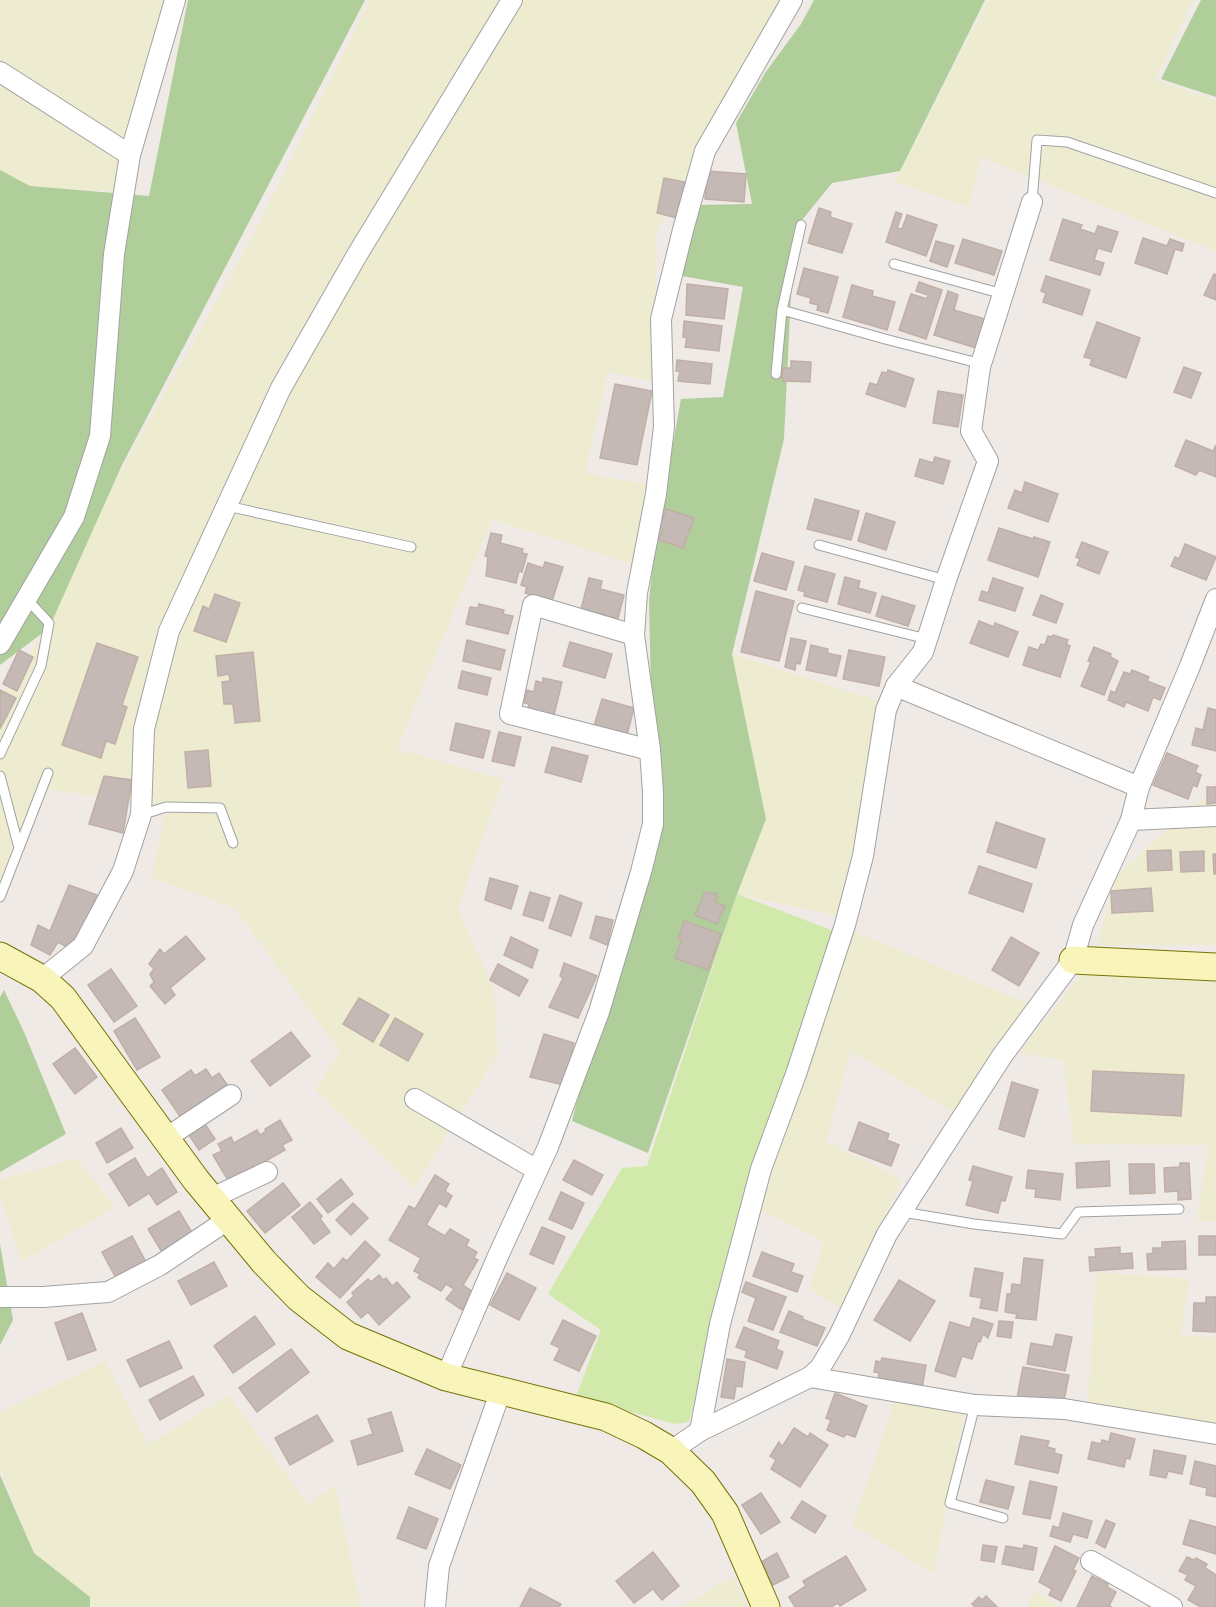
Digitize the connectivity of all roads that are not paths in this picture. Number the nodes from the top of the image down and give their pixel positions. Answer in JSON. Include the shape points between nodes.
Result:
{"nodes":[{"id":1,"x":175,"y":0,"type":"edge"},
{"id":2,"x":512,"y":0,"type":"edge"},
{"id":3,"x":791,"y":1,"type":"edge"},
{"id":4,"x":0,"y":72,"type":"edge"},
{"id":5,"x":130,"y":155,"type":"junction"},
{"id":6,"x":1216,"y":193,"type":"edge"},
{"id":7,"x":1032,"y":202,"type":"joint"},
{"id":8,"x":801,"y":225,"type":"dead end"},
{"id":9,"x":894,"y":264,"type":"dead end"},
{"id":10,"x":1003,"y":294,"type":"junction"},
{"id":11,"x":782,"y":310,"type":"junction"},
{"id":12,"x":982,"y":364,"type":"junction"},
{"id":13,"x":776,"y":374,"type":"dead end"},
{"id":14,"x":226,"y":506,"type":"junction"},
{"id":15,"x":819,"y":545,"type":"dead end"},
{"id":16,"x":411,"y":546,"type":"dead end"},
{"id":17,"x":946,"y":580,"type":"junction"},
{"id":18,"x":26,"y":598,"type":"junction"},
{"id":19,"x":1216,"y":599,"type":"edge"},
{"id":20,"x":802,"y":608,"type":"dead end"},
{"id":21,"x":634,"y":634,"type":"junction"},
{"id":22,"x":927,"y":639,"type":"junction"},
{"id":23,"x":0,"y":644,"type":"edge"},
{"id":24,"x":896,"y":686,"type":"junction"},
{"id":25,"x":650,"y":750,"type":"junction"},
{"id":26,"x":0,"y":754,"type":"edge"},
{"id":27,"x":48,"y":773,"type":"dead end"},
{"id":28,"x":0,"y":776,"type":"edge"},
{"id":29,"x":1139,"y":787,"type":"junction"},
{"id":30,"x":141,"y":815,"type":"junction"},
{"id":31,"x":1216,"y":816,"type":"edge"},
{"id":32,"x":1131,"y":820,"type":"junction"},
{"id":33,"x":233,"y":843,"type":"dead end"},
{"id":34,"x":19,"y":848,"type":"junction"},
{"id":35,"x":0,"y":897,"type":"edge"},
{"id":36,"x":0,"y":956,"type":"edge"},
{"id":37,"x":1073,"y":960,"type":"junction"},
{"id":38,"x":1216,"y":967,"type":"edge"},
{"id":39,"x":42,"y":980,"type":"junction"},
{"id":40,"x":231,"y":1095,"type":"dead end"},
{"id":41,"x":415,"y":1099,"type":"dead end"},
{"id":42,"x":166,"y":1138,"type":"junction"},
{"id":43,"x":537,"y":1170,"type":"junction"},
{"id":44,"x":267,"y":1172,"type":"dead end"},
{"id":45,"x":212,"y":1198,"type":"junction"},
{"id":46,"x":1179,"y":1209,"type":"dead end"},
{"id":47,"x":903,"y":1212,"type":"junction"},
{"id":48,"x":229,"y":1219,"type":"junction"},
{"id":49,"x":0,"y":1297,"type":"edge"},
{"id":50,"x":446,"y":1377,"type":"junction"},
{"id":51,"x":810,"y":1377,"type":"junction"},
{"id":52,"x":501,"y":1390,"type":"junction"},
{"id":53,"x":975,"y":1405,"type":"junction"},
{"id":54,"x":699,"y":1431,"type":"junction"},
{"id":55,"x":1216,"y":1434,"type":"edge"},
{"id":56,"x":671,"y":1451,"type":"junction"},
{"id":57,"x":1003,"y":1518,"type":"dead end"},
{"id":58,"x":1091,"y":1561,"type":"dead end"},
{"id":59,"x":435,"y":1607,"type":"edge"},
{"id":60,"x":766,"y":1607,"type":"edge"},
{"id":61,"x":1172,"y":1607,"type":"edge"}],
"edges":[{"from":1,"to":5,"type":"street"},
{"from":2,"to":14,"type":"street","via":[[281,388]]},
{"from":3,"to":21,"type":"street","via":[[705,151],[680,241],[662,319],[664,427]]},
{"from":4,"to":5,"type":"street"},
{"from":5,"to":18,"type":"street","via":[[114,254],[100,436],[74,517]]},
{"from":6,"to":7,"type":"lane","via":[[1067,142],[1036,140]]},
{"from":7,"to":10,"type":"street"},
{"from":8,"to":11,"type":"lane"},
{"from":9,"to":10,"type":"lane"},
{"from":10,"to":12,"type":"street"},
{"from":11,"to":12,"type":"lane"},
{"from":11,"to":13,"type":"lane"},
{"from":12,"to":17,"type":"street","via":[[971,431],[988,461]]},
{"from":14,"to":16,"type":"lane"},
{"from":14,"to":30,"type":"street","via":[[169,631],[144,729]]},
{"from":15,"to":17,"type":"lane"},
{"from":17,"to":22,"type":"street"},
{"from":18,"to":23,"type":"street"},
{"from":18,"to":26,"type":"lane","via":[[49,623],[40,666]]},
{"from":19,"to":29,"type":"street"},
{"from":20,"to":22,"type":"lane"},
{"from":21,"to":25,"type":"street"},
{"from":21,"to":25,"type":"street","via":[[533,605],[510,714]]},
{"from":22,"to":24,"type":"street","via":[[924,652]]},
{"from":24,"to":29,"type":"street"},
{"from":24,"to":54,"type":"street","via":[[886,710],[863,856],[845,925],[761,1169],[720,1324]]},
{"from":25,"to":43,"type":"street","via":[[653,824],[641,872],[599,1012]]},
{"from":27,"to":34,"type":"lane"},
{"from":28,"to":34,"type":"lane"},
{"from":29,"to":32,"type":"street"},
{"from":30,"to":33,"type":"lane","via":[[166,807],[220,808]]},
{"from":30,"to":39,"type":"street","via":[[123,871],[83,946]]},
{"from":31,"to":32,"type":"street"},
{"from":32,"to":37,"type":"street","via":[[1083,925]]},
{"from":34,"to":35,"type":"lane"},
{"from":36,"to":39,"type":"street"},
{"from":37,"to":38,"type":"street"},
{"from":37,"to":47,"type":"street","via":[[1002,1056]]},
{"from":39,"to":42,"type":"street","via":[[63,998]]},
{"from":40,"to":42,"type":"street"},
{"from":41,"to":43,"type":"street"},
{"from":42,"to":45,"type":"street"},
{"from":43,"to":50,"type":"street"},
{"from":44,"to":45,"type":"street"},
{"from":45,"to":48,"type":"street"},
{"from":46,"to":47,"type":"lane","via":[[1078,1212],[1062,1234]]},
{"from":47,"to":51,"type":"street","via":[[887,1234],[839,1336]]},
{"from":48,"to":49,"type":"street","via":[[160,1265],[108,1292]]},
{"from":48,"to":50,"type":"street","via":[[299,1298],[348,1336]]},
{"from":50,"to":52,"type":"street"},
{"from":51,"to":53,"type":"street"},
{"from":51,"to":54,"type":"street"},
{"from":52,"to":56,"type":"street","via":[[606,1417]]},
{"from":52,"to":59,"type":"street","via":[[439,1566]]},
{"from":53,"to":55,"type":"street","via":[[1064,1409]]},
{"from":53,"to":57,"type":"lane","via":[[950,1503]]},
{"from":54,"to":56,"type":"street"},
{"from":56,"to":60,"type":"street","via":[[703,1482],[725,1514]]},
{"from":58,"to":61,"type":"street"}]}
